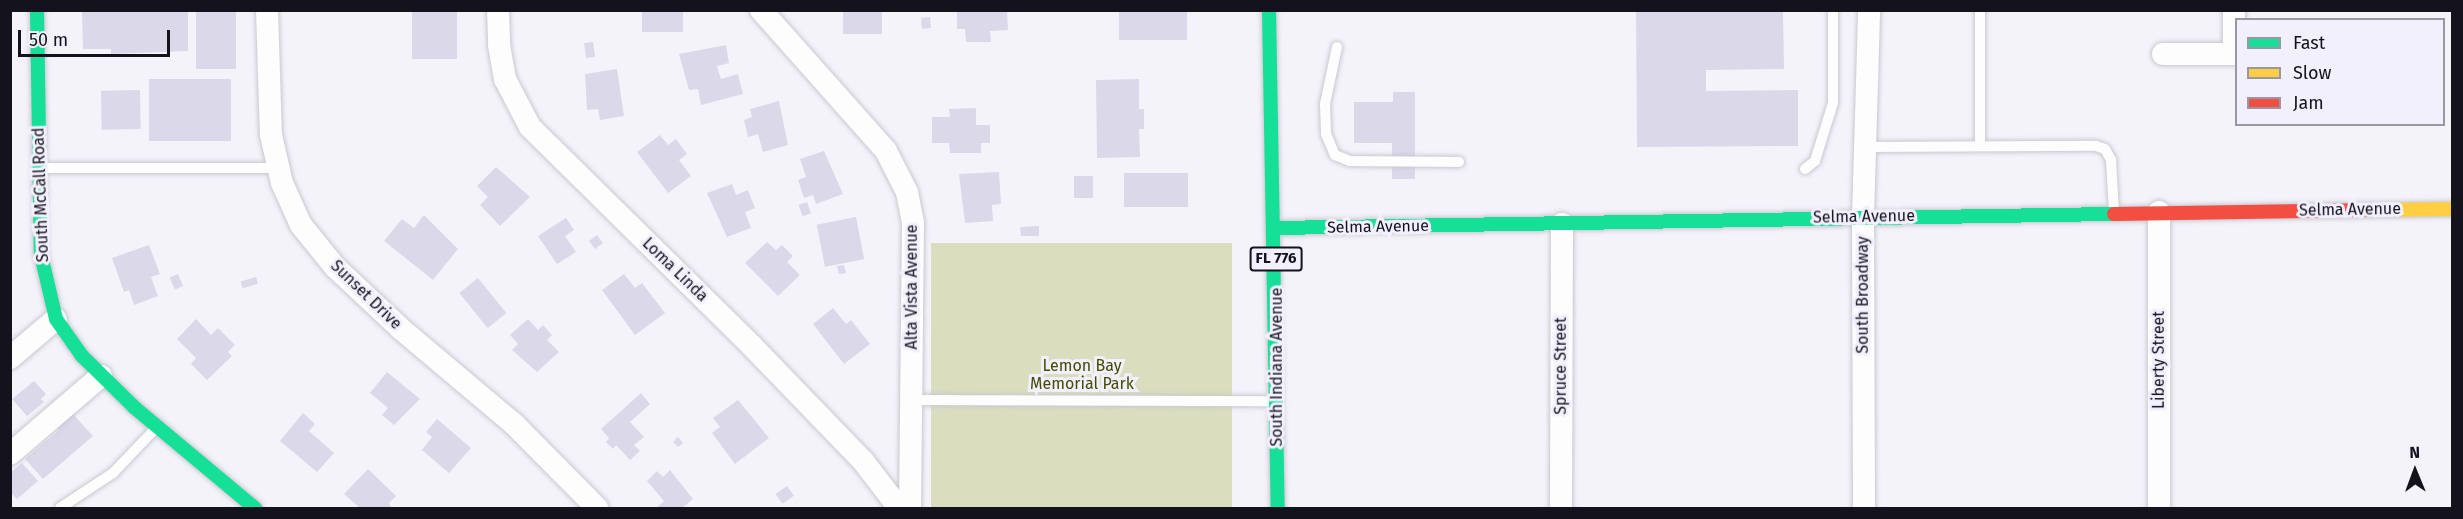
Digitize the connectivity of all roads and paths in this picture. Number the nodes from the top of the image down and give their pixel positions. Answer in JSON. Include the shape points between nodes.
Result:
{"nodes":[{"id":1,"x":38,"y":10,"type":"edge"},
{"id":2,"x":267,"y":10,"type":"edge"},
{"id":3,"x":498,"y":10,"type":"edge"},
{"id":4,"x":760,"y":10,"type":"edge"},
{"id":5,"x":1269,"y":10,"type":"edge"},
{"id":6,"x":1833,"y":10,"type":"edge"},
{"id":7,"x":1869,"y":10,"type":"edge"},
{"id":8,"x":1980,"y":10,"type":"edge"},
{"id":9,"x":2234,"y":10,"type":"edge"},
{"id":10,"x":1337,"y":47,"type":"dead end"},
{"id":11,"x":2163,"y":54,"type":"dead end"},
{"id":12,"x":2235,"y":54,"type":"edge"},
{"id":13,"x":1980,"y":145,"type":"junction"},
{"id":14,"x":1868,"y":147,"type":"junction"},
{"id":15,"x":1459,"y":162,"type":"dead end"},
{"id":16,"x":40,"y":168,"type":"junction"},
{"id":17,"x":278,"y":168,"type":"junction"},
{"id":18,"x":1805,"y":169,"type":"dead end"},
{"id":19,"x":2452,"y":209,"type":"edge"},
{"id":20,"x":2159,"y":212,"type":"junction"},
{"id":21,"x":2114,"y":213,"type":"junction"},
{"id":22,"x":1863,"y":217,"type":"junction"},
{"id":23,"x":1562,"y":224,"type":"junction"},
{"id":24,"x":1276,"y":228,"type":"junction"},
{"id":25,"x":56,"y":319,"type":"junction"},
{"id":26,"x":10,"y":358,"type":"edge"},
{"id":27,"x":101,"y":376,"type":"junction"},
{"id":28,"x":911,"y":400,"type":"junction"},
{"id":29,"x":1277,"y":401,"type":"junction"},
{"id":30,"x":157,"y":427,"type":"junction"},
{"id":31,"x":10,"y":454,"type":"edge"},
{"id":32,"x":60,"y":508,"type":"edge"},
{"id":33,"x":255,"y":508,"type":"edge"},
{"id":34,"x":597,"y":508,"type":"edge"},
{"id":35,"x":899,"y":508,"type":"edge"},
{"id":36,"x":910,"y":508,"type":"edge"},
{"id":37,"x":1278,"y":508,"type":"edge"},
{"id":38,"x":1561,"y":508,"type":"edge"},
{"id":39,"x":1864,"y":508,"type":"edge"},
{"id":40,"x":2159,"y":508,"type":"edge"}],
"edges":[{"from":1,"to":16,"type":"street","name":"South McCall Road"},
{"from":2,"to":17,"type":"street","name":"Sunset Drive","via":[[268,108]]},
{"from":3,"to":35,"type":"street","name":"Loma Linda","via":[[502,66],[513,98],[530,127],[751,345],[863,461]]},
{"from":4,"to":28,"type":"street","name":"Alta Vista Avenue","via":[[886,150],[907,192],[913,223]]},
{"from":5,"to":24,"type":"street","name":"South Indiana Avenue","number":"FL 776"},
{"from":6,"to":18,"type":"lane","via":[[1833,103],[1815,161]]},
{"from":7,"to":14,"type":"street","name":"South Broadway"},
{"from":8,"to":13,"type":"lane"},
{"from":9,"to":12,"type":"street"},
{"from":10,"to":15,"type":"lane","via":[[1325,104],[1326,134],[1335,155],[1350,161]]},
{"from":11,"to":12,"type":"street"},
{"from":13,"to":14,"type":"lane"},
{"from":13,"to":21,"type":"lane","via":[[2105,149],[2111,160]]},
{"from":14,"to":22,"type":"street","name":"South Broadway"},
{"from":16,"to":17,"type":"lane"},
{"from":16,"to":25,"type":"street","name":"South McCall Road","via":[[41,255]]},
{"from":17,"to":34,"type":"street","name":"Sunset Drive","via":[[301,225],[335,267],[401,329],[514,424]]},
{"from":19,"to":20,"type":"street","name":"Selma Avenue"},
{"from":20,"to":21,"type":"street","name":"Selma Avenue"},
{"from":20,"to":40,"type":"street","name":"Liberty Street"},
{"from":21,"to":22,"type":"street","name":"Selma Avenue"},
{"from":22,"to":23,"type":"street","name":"Selma Avenue"},
{"from":22,"to":39,"type":"street","name":"South Broadway"},
{"from":23,"to":24,"type":"street","name":"Selma Avenue"},
{"from":23,"to":38,"type":"street","name":"Spruce Street"},
{"from":24,"to":29,"type":"street","name":"South Indiana Avenue","number":"FL 776"},
{"from":25,"to":26,"type":"street"},
{"from":25,"to":27,"type":"street","name":"South McCall Road"},
{"from":27,"to":30,"type":"street","name":"South McCall Road"},
{"from":27,"to":31,"type":"street"},
{"from":28,"to":29,"type":"lane"},
{"from":28,"to":36,"type":"street","name":"Alta Vista Avenue"},
{"from":29,"to":37,"type":"street","name":"South Indiana Avenue","number":"FL 776"},
{"from":30,"to":32,"type":"lane","via":[[113,473]]},
{"from":30,"to":33,"type":"street","name":"South McCall Road"}]}
